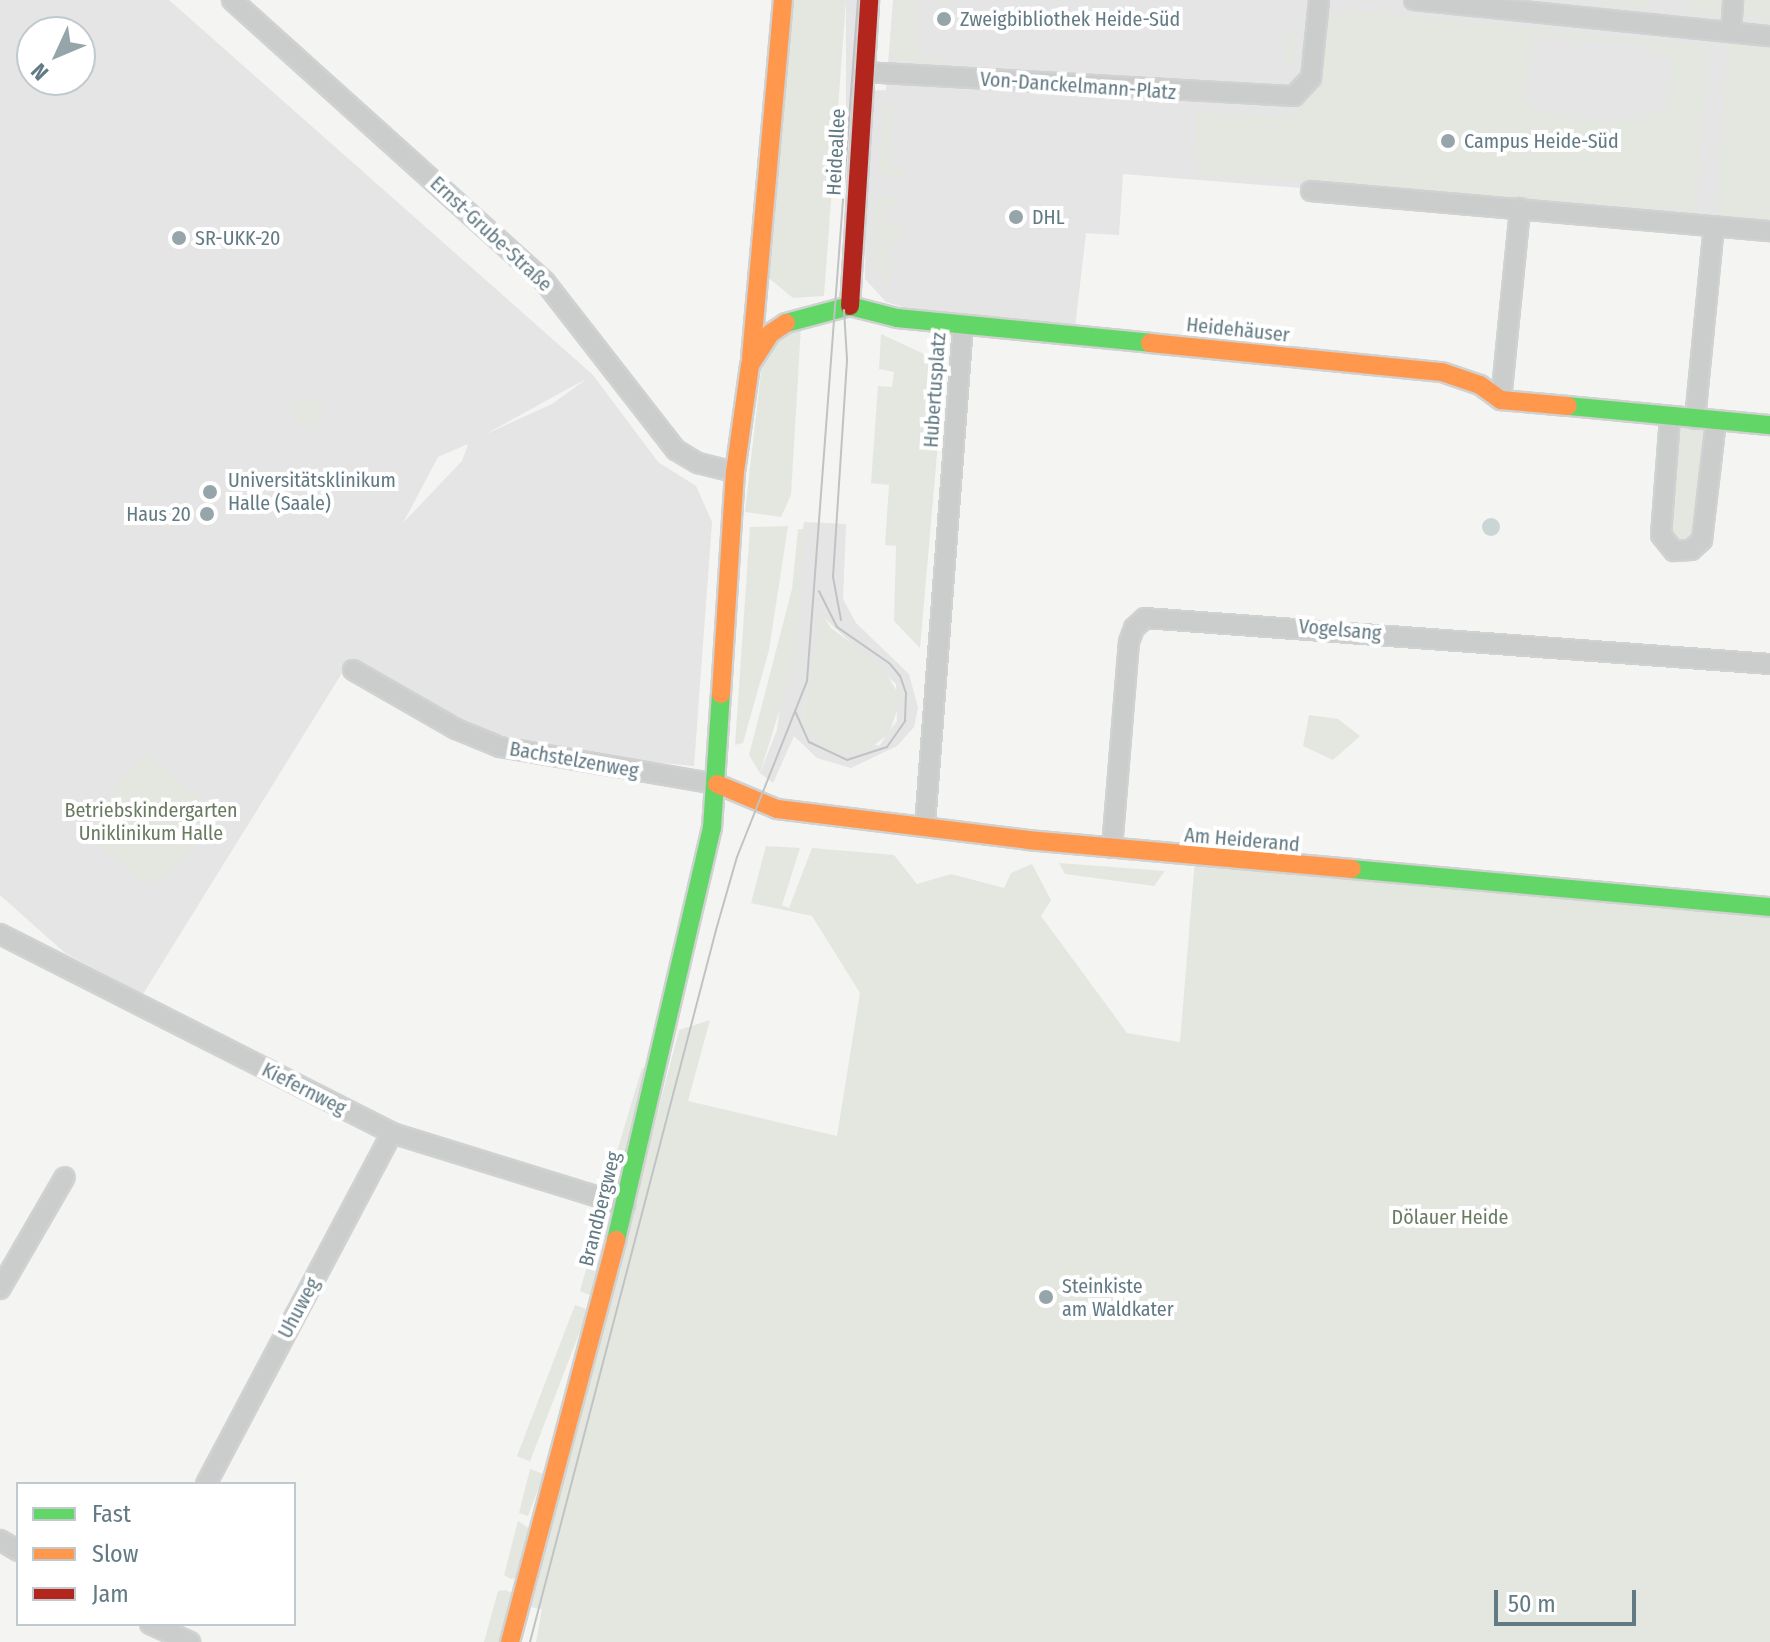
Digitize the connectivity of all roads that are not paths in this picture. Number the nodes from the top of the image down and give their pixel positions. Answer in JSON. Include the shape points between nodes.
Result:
{"nodes":[{"id":1,"x":232,"y":0,"type":"edge"},
{"id":2,"x":783,"y":0,"type":"edge"},
{"id":3,"x":869,"y":0,"type":"edge"},
{"id":4,"x":1319,"y":0,"type":"edge"},
{"id":5,"x":1414,"y":0,"type":"edge"},
{"id":6,"x":1733,"y":0,"type":"edge"},
{"id":7,"x":1731,"y":32,"type":"junction"},
{"id":8,"x":1770,"y":36,"type":"edge"},
{"id":9,"x":863,"y":72,"type":"junction"},
{"id":10,"x":1311,"y":191,"type":"dead end"},
{"id":11,"x":1520,"y":208,"type":"junction"},
{"id":12,"x":1714,"y":226,"type":"junction"},
{"id":13,"x":1770,"y":231,"type":"edge"},
{"id":14,"x":759,"y":278,"type":"junction"},
{"id":15,"x":850,"y":306,"type":"junction"},
{"id":16,"x":803,"y":316,"type":"junction"},
{"id":17,"x":963,"y":325,"type":"junction"},
{"id":18,"x":750,"y":365,"type":"junction"},
{"id":19,"x":1501,"y":400,"type":"junction"},
{"id":20,"x":1670,"y":418,"type":"junction"},
{"id":21,"x":1695,"y":419,"type":"junction"},
{"id":22,"x":1716,"y":421,"type":"junction"},
{"id":23,"x":1770,"y":425,"type":"edge"},
{"id":24,"x":735,"y":472,"type":"junction"},
{"id":25,"x":1770,"y":664,"type":"edge"},
{"id":26,"x":353,"y":670,"type":"dead end"},
{"id":27,"x":717,"y":784,"type":"junction"},
{"id":28,"x":925,"y":825,"type":"junction"},
{"id":29,"x":1112,"y":848,"type":"junction"},
{"id":30,"x":1770,"y":907,"type":"edge"},
{"id":31,"x":3,"y":941,"type":"edge"},
{"id":32,"x":392,"y":1133,"type":"junction"},
{"id":33,"x":65,"y":1177,"type":"dead end"},
{"id":34,"x":625,"y":1205,"type":"junction"},
{"id":35,"x":0,"y":1289,"type":"edge"},
{"id":36,"x":207,"y":1482,"type":"edge"},
{"id":37,"x":154,"y":1626,"type":"edge"},
{"id":38,"x":190,"y":1642,"type":"edge"},
{"id":39,"x":510,"y":1642,"type":"edge"}],
"edges":[{"from":1,"to":24,"type":"street","name":"Ernst-Grube-Straße","via":[[545,282],[676,450],[698,463]]},
{"from":2,"to":14,"type":"main road"},
{"from":3,"to":9,"type":"main road","name":"Heideallee"},
{"from":4,"to":9,"type":"street","name":"Von-Danckelmann-Platz","via":[[1311,78],[1294,96]]},
{"from":5,"to":7,"type":"street"},
{"from":6,"to":7,"type":"street"},
{"from":7,"to":8,"type":"street"},
{"from":9,"to":15,"type":"main road","name":"Heideallee"},
{"from":10,"to":11,"type":"street"},
{"from":11,"to":12,"type":"street"},
{"from":11,"to":19,"type":"street"},
{"from":12,"to":13,"type":"street"},
{"from":12,"to":21,"type":"street"},
{"from":14,"to":16,"type":"main road","via":[[778,304]]},
{"from":14,"to":18,"type":"main road"},
{"from":15,"to":16,"type":"main road","name":"Hubertusplatz"},
{"from":15,"to":17,"type":"main road","name":"Hubertusplatz","via":[[897,318]]},
{"from":16,"to":18,"type":"main road","name":"Hubertusplatz","via":[[771,333]]},
{"from":17,"to":19,"type":"main road","name":"Heidehäuser","via":[[1442,372],[1480,385]]},
{"from":17,"to":28,"type":"street","name":"Hubertusplatz"},
{"from":18,"to":24,"type":"main road","name":"Hubertusplatz"},
{"from":19,"to":20,"type":"main road","name":"Heidehäuser"},
{"from":20,"to":21,"type":"main road","name":"Heidehäuser"},
{"from":20,"to":22,"type":"street","via":[[1661,535],[1674,551],[1691,550],[1702,540]]},
{"from":21,"to":22,"type":"main road","name":"Heidehäuser"},
{"from":22,"to":23,"type":"main road","name":"Heidehäuser"},
{"from":24,"to":27,"type":"main road","name":"Hubertusplatz"},
{"from":25,"to":29,"type":"street","name":"Vogelsang","via":[[1145,618],[1129,642]]},
{"from":26,"to":27,"type":"street","name":"Bachstelzenweg","via":[[456,729],[500,747]]},
{"from":27,"to":28,"type":"main road","name":"Am Heiderand","via":[[777,809]]},
{"from":27,"to":34,"type":"main road","name":"Brandbergweg","via":[[707,856]]},
{"from":28,"to":29,"type":"main road","name":"Am Heiderand"},
{"from":29,"to":30,"type":"main road","name":"Am Heiderand"},
{"from":31,"to":32,"type":"street","name":"Kiefernweg"},
{"from":32,"to":34,"type":"street","name":"Kiefernweg"},
{"from":32,"to":36,"type":"street","name":"Uhuweg"},
{"from":33,"to":35,"type":"street"},
{"from":34,"to":39,"type":"main road","name":"Brandbergweg"},
{"from":37,"to":38,"type":"street"}]}
